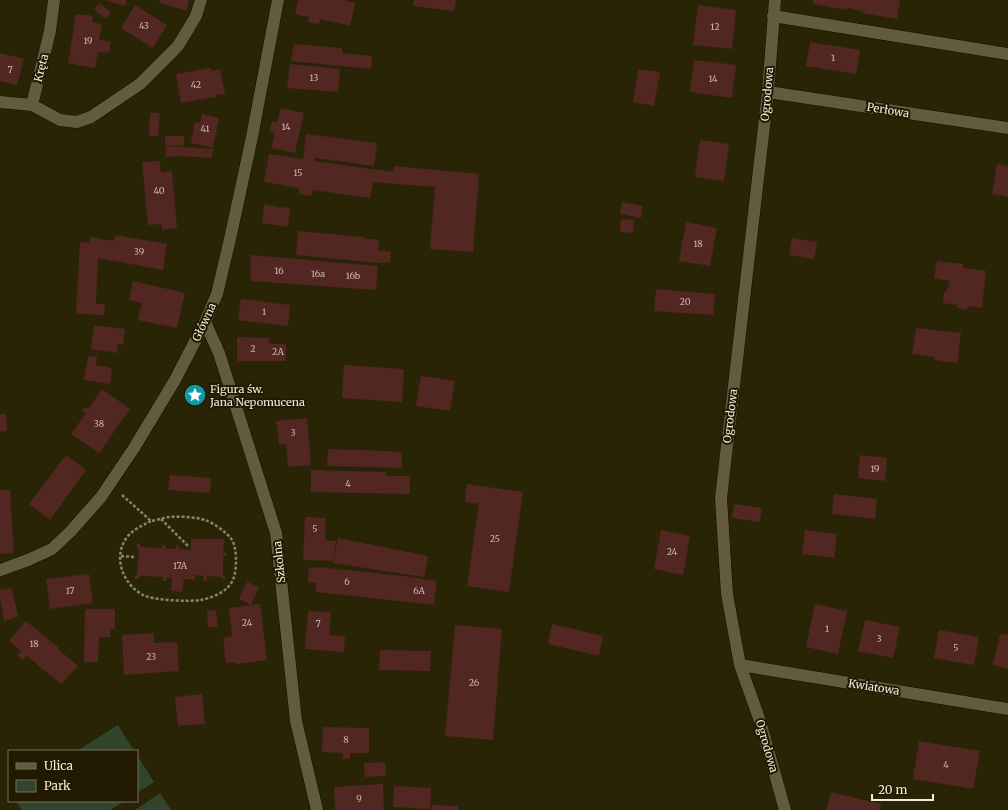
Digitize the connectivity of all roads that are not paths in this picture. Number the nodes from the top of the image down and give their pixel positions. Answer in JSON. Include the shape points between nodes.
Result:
{"nodes":[{"id":1,"x":54,"y":0,"type":"edge"},
{"id":2,"x":200,"y":0,"type":"edge"},
{"id":3,"x":278,"y":0,"type":"edge"},
{"id":4,"x":774,"y":0,"type":"edge"},
{"id":5,"x":773,"y":16,"type":"junction"},
{"id":6,"x":1008,"y":54,"type":"edge"},
{"id":7,"x":768,"y":92,"type":"junction"},
{"id":8,"x":0,"y":102,"type":"edge"},
{"id":9,"x":32,"y":105,"type":"junction"},
{"id":10,"x":1008,"y":128,"type":"edge"},
{"id":11,"x":205,"y":322,"type":"junction"},
{"id":12,"x":0,"y":570,"type":"edge"},
{"id":13,"x":740,"y":665,"type":"junction"},
{"id":14,"x":1008,"y":709,"type":"edge"},
{"id":15,"x":317,"y":810,"type":"edge"},
{"id":16,"x":785,"y":810,"type":"edge"}],
"edges":[{"from":1,"to":9,"type":"street","name":"Kręta","via":[[50,31]]},
{"from":2,"to":9,"type":"street","via":[[196,16],[178,46],[140,84],[91,117],[77,122],[60,120]]},
{"from":3,"to":11,"type":"street","name":"Główna","via":[[230,239],[217,294]]},
{"from":4,"to":5,"type":"street","name":"Ogrodowa"},
{"from":5,"to":6,"type":"street"},
{"from":5,"to":7,"type":"street","name":"Ogrodowa"},
{"from":7,"to":10,"type":"street","name":"Perłowa"},
{"from":7,"to":13,"type":"street","name":"Ogrodowa","via":[[721,498],[727,594]]},
{"from":8,"to":9,"type":"street"},
{"from":11,"to":12,"type":"street","name":"Główna","via":[[175,380],[101,497],[52,549]]},
{"from":11,"to":15,"type":"street","name":"Szkolna","via":[[219,353],[276,533],[296,721]]},
{"from":13,"to":14,"type":"street","name":"Kwiatowa"},
{"from":13,"to":16,"type":"street","name":"Ogrodowa","via":[[760,721]]}]}
